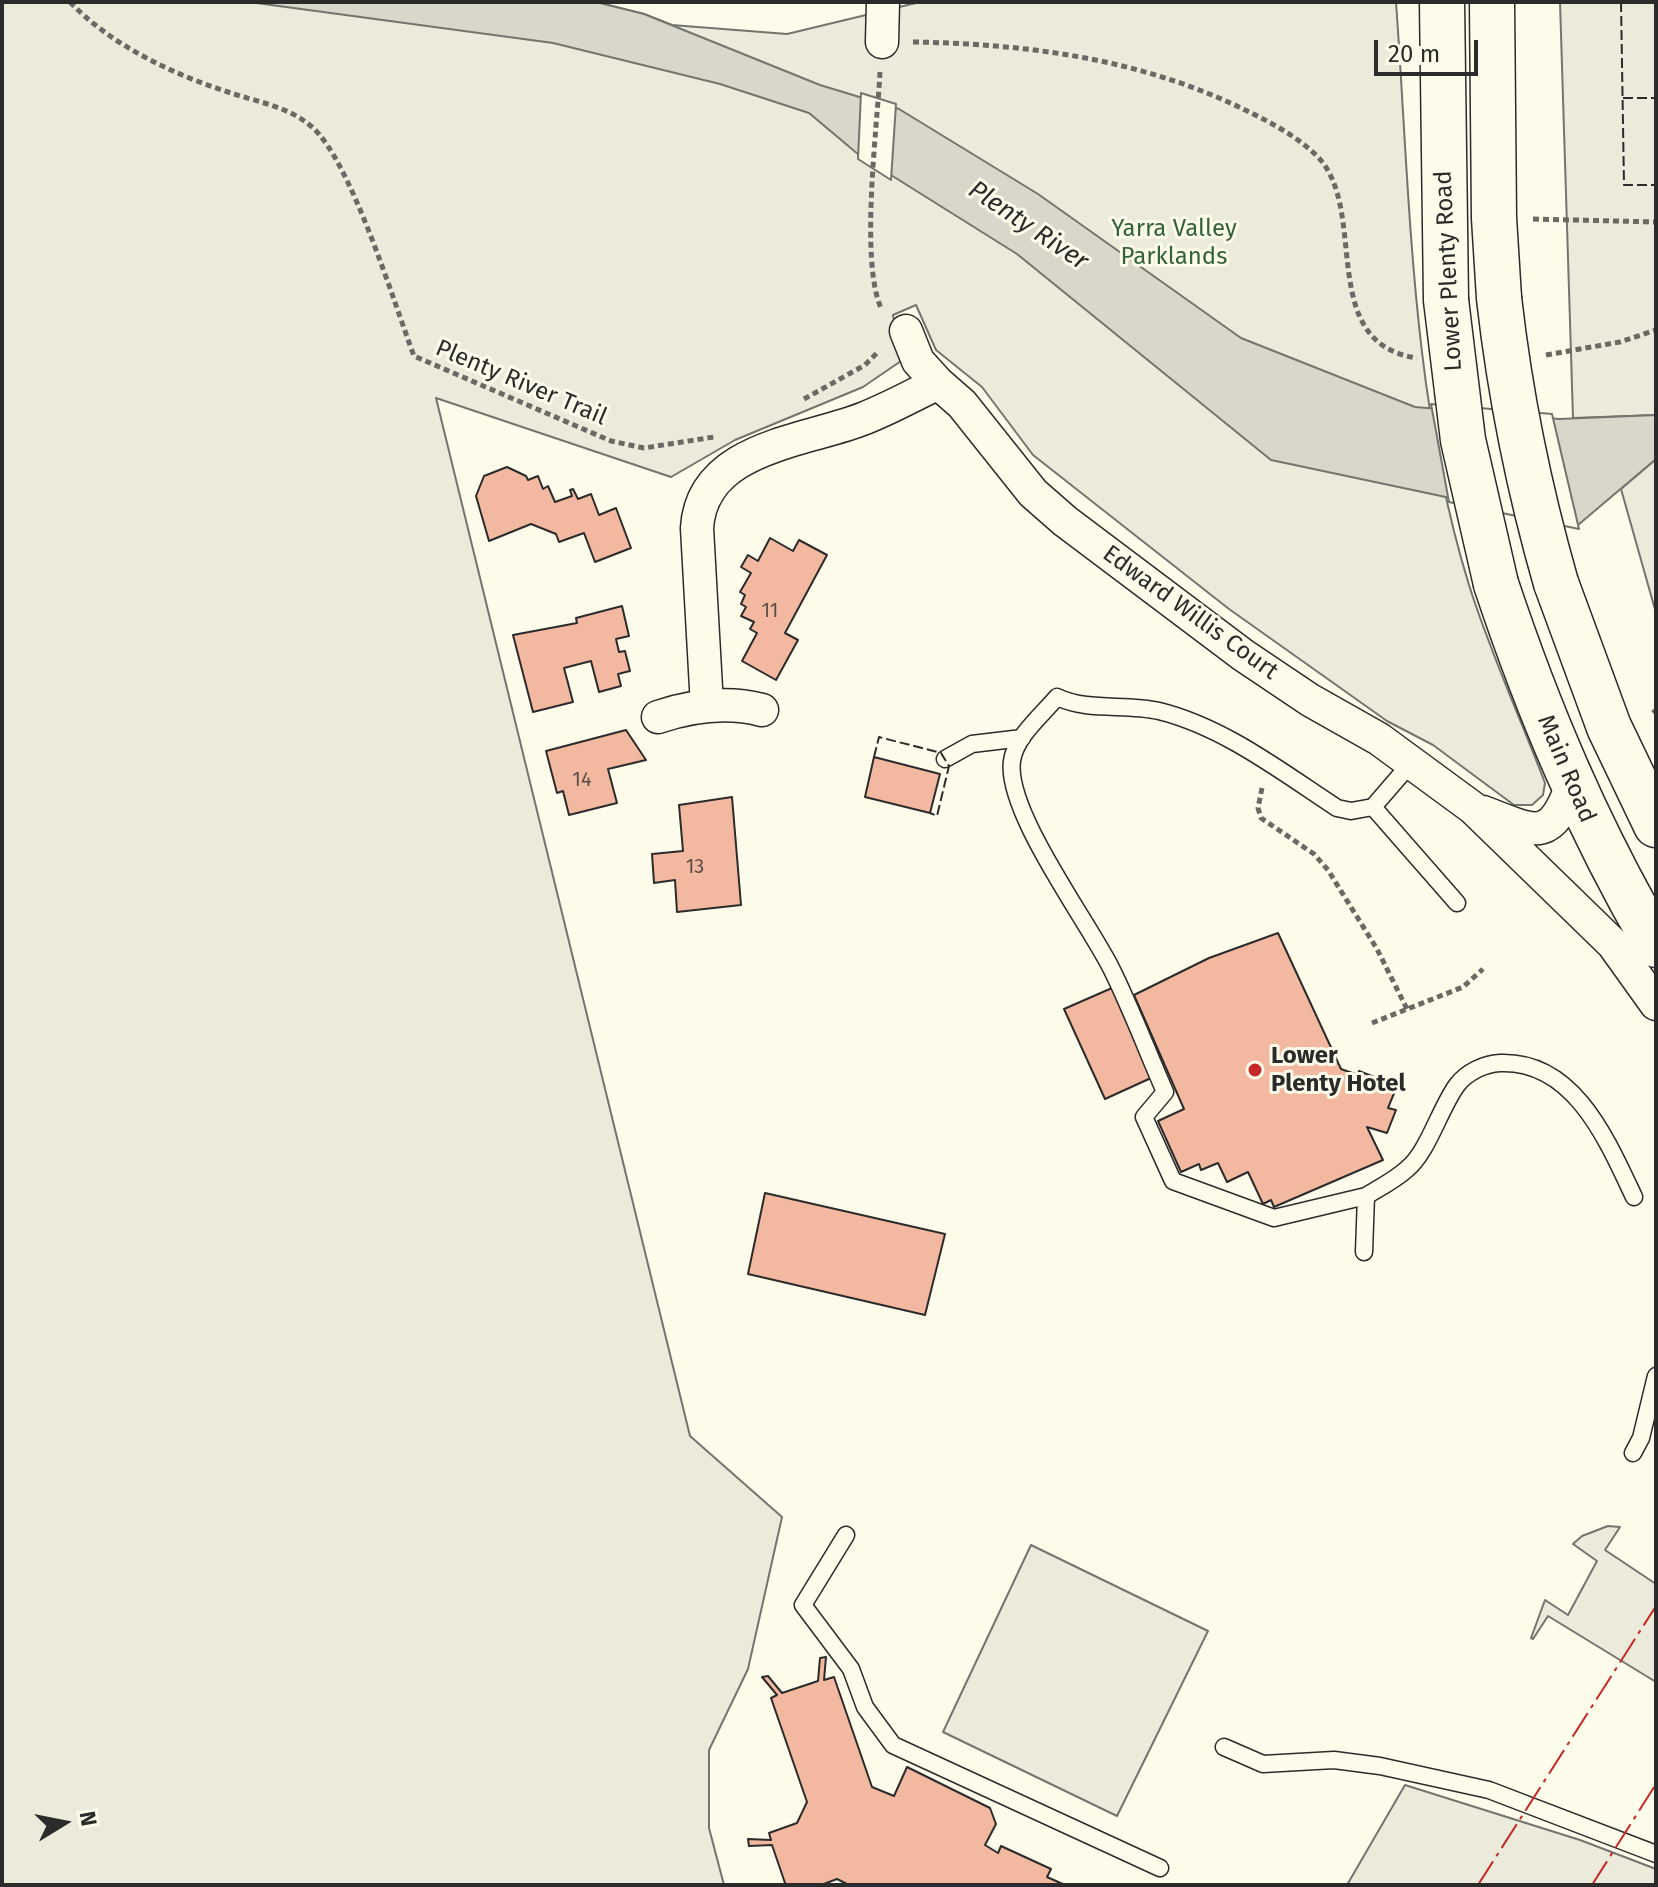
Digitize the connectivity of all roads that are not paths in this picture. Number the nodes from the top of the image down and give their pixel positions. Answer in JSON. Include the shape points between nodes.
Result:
{"nodes":[{"id":1,"x":883,"y":2,"type":"edge"},
{"id":2,"x":1442,"y":2,"type":"edge"},
{"id":3,"x":1492,"y":2,"type":"edge"},
{"id":4,"x":882,"y":42,"type":"road end"},
{"id":5,"x":893,"y":333,"type":"road end"},
{"id":6,"x":938,"y":383,"type":"junction"},
{"id":7,"x":1496,"y":584,"type":"joint"},
{"id":8,"x":707,"y":706,"type":"junction"},
{"id":9,"x":762,"y":710,"type":"dead end"},
{"id":10,"x":658,"y":717,"type":"dead end"},
{"id":11,"x":1022,"y":738,"type":"junction"},
{"id":12,"x":945,"y":759,"type":"dead end"},
{"id":13,"x":1411,"y":763,"type":"junction"},
{"id":14,"x":1572,"y":785,"type":"junction"},
{"id":15,"x":1373,"y":807,"type":"junction"},
{"id":16,"x":1473,"y":808,"type":"junction"},
{"id":17,"x":1656,"y":825,"type":"edge"},
{"id":18,"x":1457,"y":903,"type":"dead end"},
{"id":19,"x":1656,"y":945,"type":"edge"},
{"id":20,"x":1656,"y":1004,"type":"edge"},
{"id":21,"x":1366,"y":1196,"type":"junction"},
{"id":22,"x":1634,"y":1197,"type":"dead end"},
{"id":23,"x":1364,"y":1252,"type":"dead end"},
{"id":24,"x":1656,"y":1376,"type":"edge"},
{"id":25,"x":1633,"y":1453,"type":"dead end"},
{"id":26,"x":846,"y":1535,"type":"dead end"},
{"id":27,"x":1224,"y":1747,"type":"dead end"},
{"id":28,"x":1656,"y":1854,"type":"edge"},
{"id":29,"x":1160,"y":1868,"type":"dead end"}],
"edges":[{"from":1,"to":4,"type":"street"},
{"from":2,"to":7,"type":"main road","name":"Lower Plenty Road","bridge":true,"via":[[1446,300],[1463,440]]},
{"from":3,"to":17,"type":"main road","name":"Lower Plenty Road","bridge":true,"via":[[1499,298],[1525,466],[1556,583],[1616,744]]},
{"from":5,"to":6,"type":"street","name":"Edward Willis Court"},
{"from":6,"to":8,"type":"street","via":[[865,418],[746,457],[710,486],[697,528]]},
{"from":6,"to":13,"type":"street","name":"Edward Willis Court","via":[[962,404],[1033,493],[1065,521],[1243,655]]},
{"from":7,"to":14,"type":"main road","name":"Main Road","via":[[1548,733]]},
{"from":8,"to":9,"type":"street","via":[[739,704]]},
{"from":8,"to":10,"type":"street"},
{"from":11,"to":12,"type":"lane","via":[[972,744]]},
{"from":11,"to":15,"type":"lane","via":[[1057,697],[1076,706],[1159,711],[1205,728],[1337,808]]},
{"from":11,"to":21,"type":"lane","via":[[1012,760],[1013,788],[1111,968],[1165,1092],[1144,1117],[1173,1181],[1274,1218]]},
{"from":13,"to":15,"type":"lane"},
{"from":13,"to":16,"type":"street","name":"Edward Willis Court"},
{"from":14,"to":16,"type":"street","name":"Edward Willis Court","via":[[1559,817],[1547,826],[1518,825]]},
{"from":14,"to":19,"type":"main road","name":"Main Road"},
{"from":15,"to":18,"type":"lane"},
{"from":16,"to":20,"type":"street","name":"Edward Willis Court","via":[[1613,944]]},
{"from":21,"to":22,"type":"lane","via":[[1410,1168],[1459,1083],[1492,1063],[1516,1062],[1557,1079],[1584,1105]]},
{"from":21,"to":23,"type":"lane"},
{"from":24,"to":25,"type":"lane"},
{"from":26,"to":29,"type":"lane","via":[[803,1605],[851,1669],[865,1707],[893,1745]]},
{"from":27,"to":28,"type":"lane","via":[[1263,1764],[1334,1760],[1489,1790]]}]}
